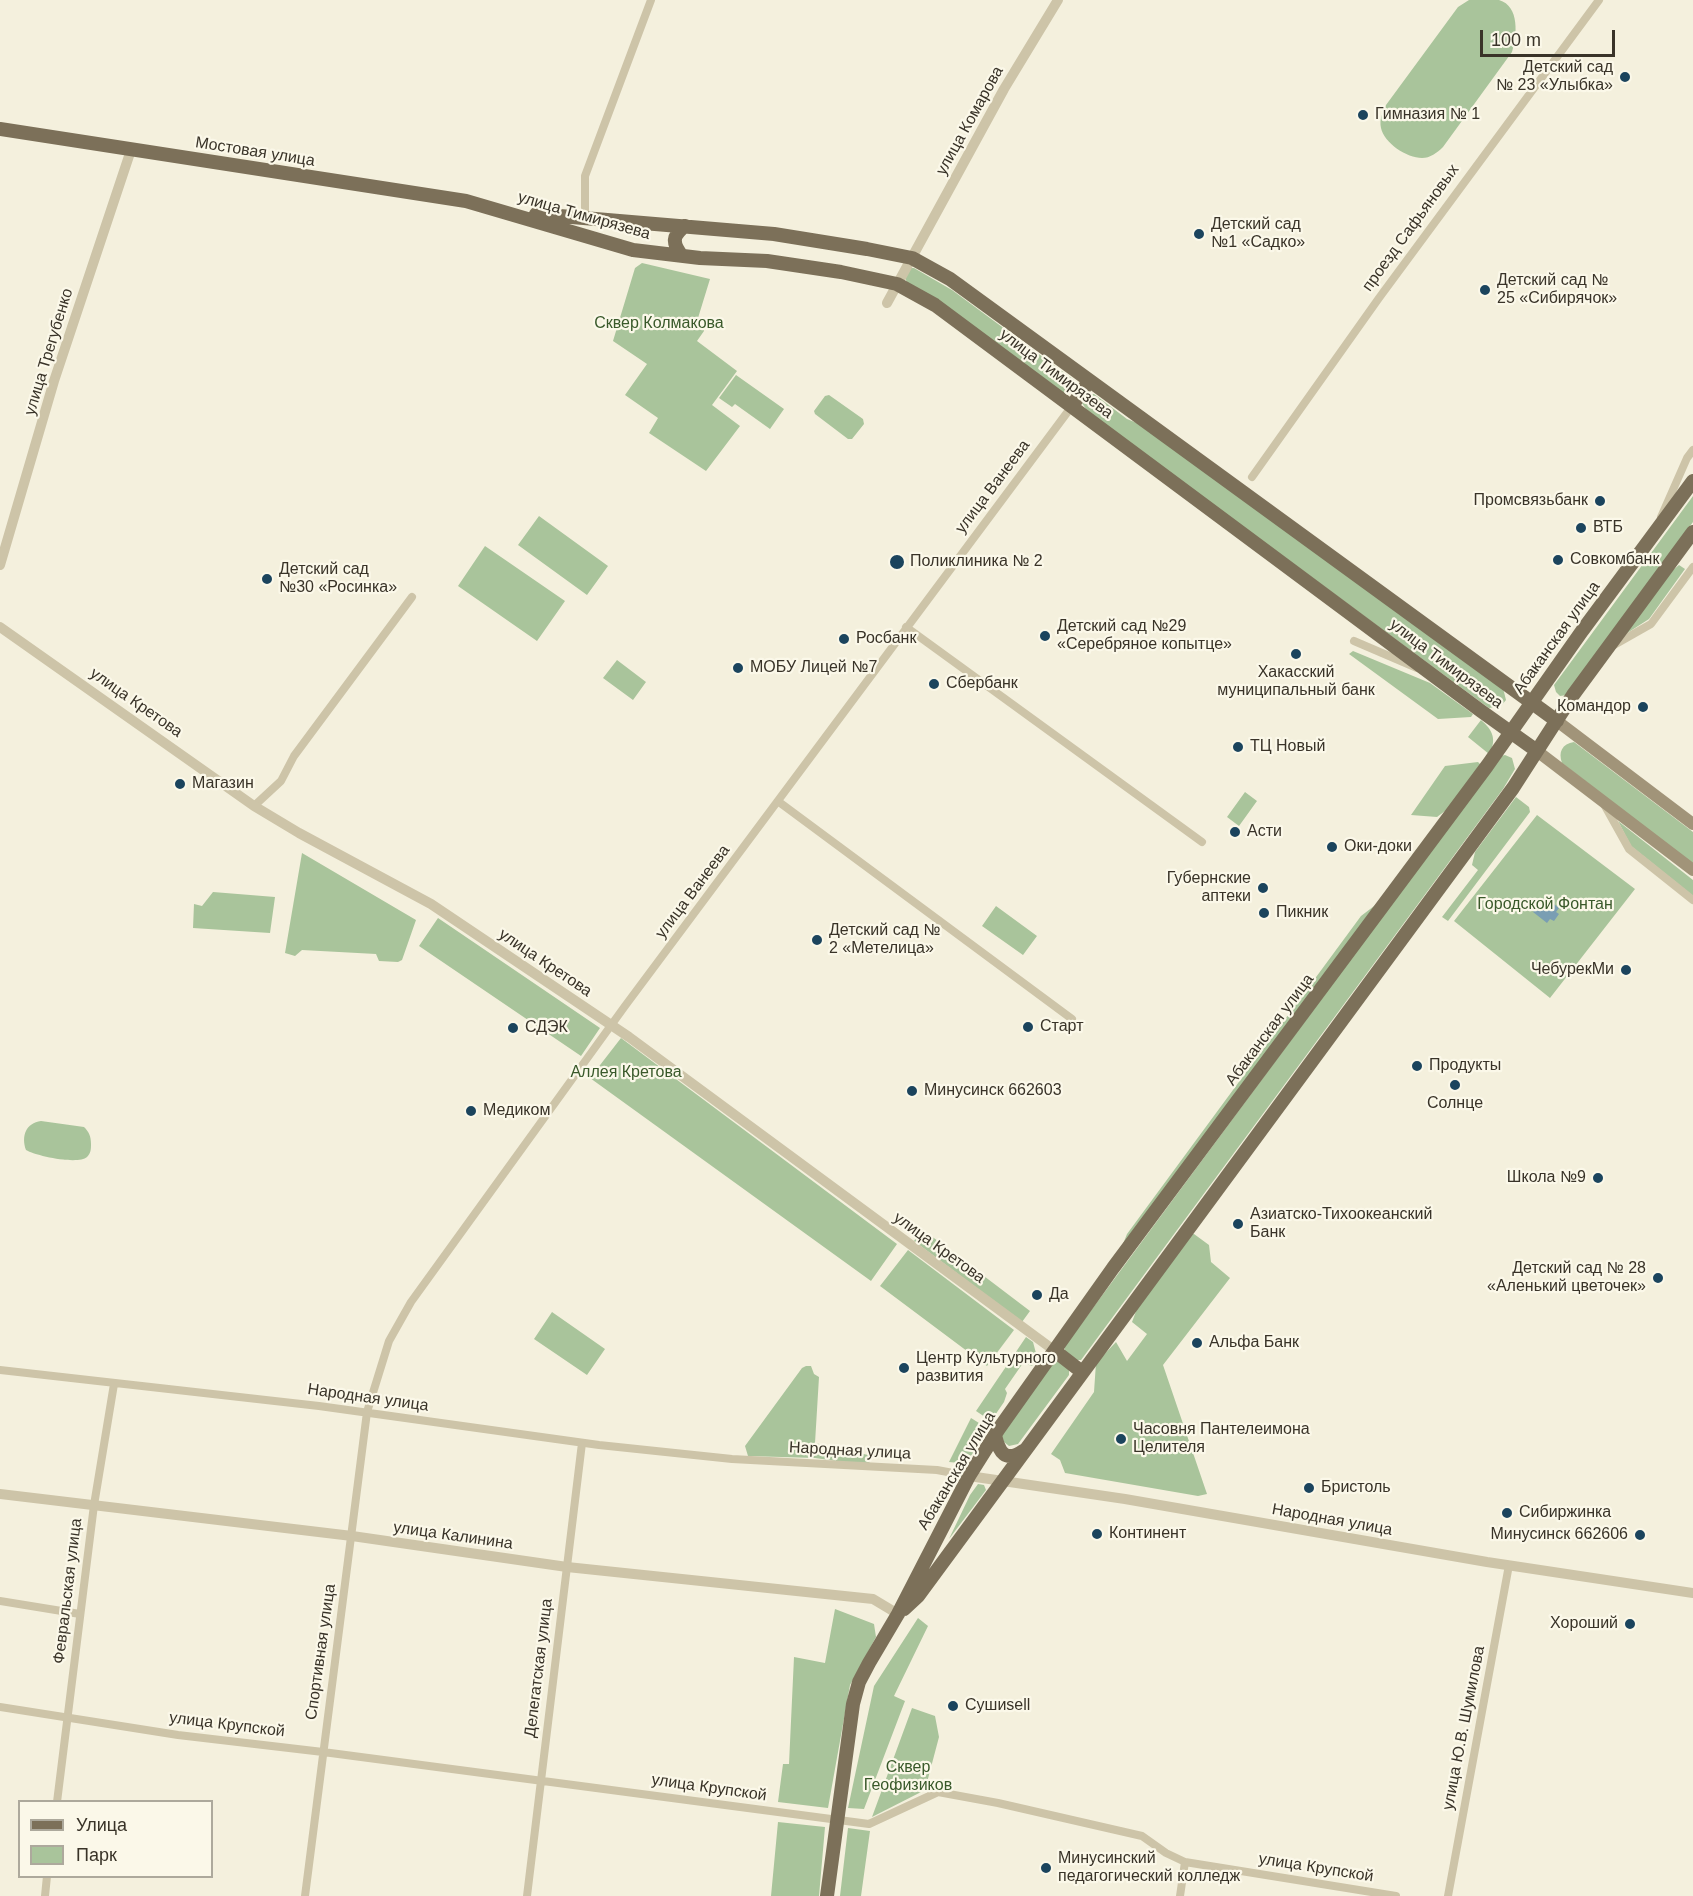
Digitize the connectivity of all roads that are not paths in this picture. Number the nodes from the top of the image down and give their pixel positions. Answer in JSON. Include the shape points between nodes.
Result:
{"nodes":[{"id":1,"x":651,"y":0,"type":"edge"},
{"id":2,"x":1058,"y":0,"type":"edge"},
{"id":3,"x":1599,"y":0,"type":"edge"},
{"id":4,"x":0,"y":129,"type":"edge"},
{"id":5,"x":132,"y":150,"type":"junction"},
{"id":6,"x":504,"y":210,"type":"junction"},
{"id":7,"x":585,"y":219,"type":"junction"},
{"id":8,"x":685,"y":226,"type":"junction"},
{"id":9,"x":682,"y":256,"type":"junction"},
{"id":10,"x":912,"y":258,"type":"junction"},
{"id":11,"x":897,"y":284,"type":"junction"},
{"id":12,"x":887,"y":303,"type":"dead end"},
{"id":13,"x":1089,"y":381,"type":"junction"},
{"id":14,"x":1072,"y":406,"type":"junction"},
{"id":15,"x":1693,"y":450,"type":"edge"},
{"id":16,"x":1252,"y":477,"type":"dead end"},
{"id":17,"x":1693,"y":481,"type":"edge"},
{"id":18,"x":1693,"y":532,"type":"edge"},
{"id":19,"x":1654,"y":534,"type":"junction"},
{"id":20,"x":0,"y":565,"type":"edge"},
{"id":21,"x":1693,"y":567,"type":"edge"},
{"id":22,"x":412,"y":597,"type":"dead end"},
{"id":23,"x":0,"y":627,"type":"edge"},
{"id":24,"x":906,"y":627,"type":"junction"},
{"id":25,"x":1354,"y":641,"type":"dead end"},
{"id":26,"x":1608,"y":648,"type":"junction"},
{"id":27,"x":1436,"y":677,"type":"junction"},
{"id":28,"x":1532,"y":702,"type":"junction"},
{"id":29,"x":1557,"y":721,"type":"junction"},
{"id":30,"x":1511,"y":732,"type":"junction"},
{"id":31,"x":1537,"y":751,"type":"junction"},
{"id":32,"x":1601,"y":798,"type":"junction"},
{"id":33,"x":779,"y":802,"type":"junction"},
{"id":34,"x":254,"y":806,"type":"junction"},
{"id":35,"x":1679,"y":813,"type":"junction"},
{"id":36,"x":1693,"y":819,"type":"edge"},
{"id":37,"x":1693,"y":824,"type":"edge"},
{"id":38,"x":1202,"y":842,"type":"dead end"},
{"id":39,"x":1693,"y":870,"type":"edge"},
{"id":40,"x":1693,"y":900,"type":"edge"},
{"id":41,"x":1072,"y":1019,"type":"dead end"},
{"id":42,"x":611,"y":1027,"type":"junction"},
{"id":43,"x":1055,"y":1351,"type":"junction"},
{"id":44,"x":0,"y":1371,"type":"edge"},
{"id":45,"x":1082,"y":1371,"type":"junction"},
{"id":46,"x":114,"y":1384,"type":"junction"},
{"id":47,"x":366,"y":1412,"type":"junction"},
{"id":48,"x":995,"y":1435,"type":"junction"},
{"id":49,"x":582,"y":1443,"type":"junction"},
{"id":50,"x":1024,"y":1450,"type":"junction"},
{"id":51,"x":969,"y":1476,"type":"junction"},
{"id":52,"x":1003,"y":1480,"type":"junction"},
{"id":53,"x":0,"y":1494,"type":"edge"},
{"id":54,"x":94,"y":1505,"type":"junction"},
{"id":55,"x":352,"y":1536,"type":"junction"},
{"id":56,"x":1509,"y":1565,"type":"junction"},
{"id":57,"x":567,"y":1568,"type":"junction"},
{"id":58,"x":1693,"y":1593,"type":"edge"},
{"id":59,"x":0,"y":1601,"type":"edge"},
{"id":60,"x":80,"y":1614,"type":"junction"},
{"id":61,"x":898,"y":1614,"type":"junction"},
{"id":62,"x":0,"y":1707,"type":"edge"},
{"id":63,"x":69,"y":1717,"type":"junction"},
{"id":64,"x":323,"y":1752,"type":"junction"},
{"id":65,"x":540,"y":1781,"type":"junction"},
{"id":66,"x":57,"y":1800,"type":"edge"},
{"id":67,"x":837,"y":1820,"type":"junction"},
{"id":68,"x":1185,"y":1862,"type":"junction"},
{"id":69,"x":47,"y":1878,"type":"edge"},
{"id":70,"x":45,"y":1896,"type":"edge"},
{"id":71,"x":305,"y":1896,"type":"edge"},
{"id":72,"x":527,"y":1896,"type":"edge"},
{"id":73,"x":827,"y":1896,"type":"edge"},
{"id":74,"x":1180,"y":1896,"type":"edge"},
{"id":75,"x":1396,"y":1896,"type":"edge"},
{"id":76,"x":1448,"y":1896,"type":"edge"}],
"edges":[{"from":1,"to":7,"type":"street","via":[[585,176]]},
{"from":2,"to":10,"type":"street","name":"улица Комарова","via":[[1004,89]]},
{"from":3,"to":16,"type":"street","name":"проезд Сафьяновых"},
{"from":4,"to":5,"type":"main road","name":"Мостовая улица"},
{"from":5,"to":6,"type":"main road","name":"Мостовая улица"},
{"from":5,"to":20,"type":"street","name":"улица Трегубенко","via":[[54,381]]},
{"from":6,"to":7,"type":"main road","name":"улица Тимирязева"},
{"from":6,"to":9,"type":"main road","name":"улица Тимирязева","via":[[633,250]]},
{"from":7,"to":8,"type":"main road","name":"улица Тимирязева"},
{"from":8,"to":9,"type":"main road","via":[[675,240]]},
{"from":8,"to":10,"type":"main road","name":"улица Тимирязева","via":[[774,234]]},
{"from":9,"to":11,"type":"main road","name":"улица Тимирязева","via":[[767,261]]},
{"from":10,"to":11,"type":"street","name":"улица Комарова"},
{"from":10,"to":13,"type":"main road","name":"улица Тимирязева","via":[[950,279]]},
{"from":11,"to":12,"type":"street","name":"улица Комарова"},
{"from":11,"to":14,"type":"main road","name":"улица Тимирязева","via":[[934,305]]},
{"from":13,"to":14,"type":"main road"},
{"from":13,"to":28,"type":"main road","name":"улица Тимирязева"},
{"from":14,"to":24,"type":"street","name":"улица Ванеева"},
{"from":14,"to":27,"type":"main road","name":"улица Тимирязева"},
{"from":15,"to":19,"type":"street"},
{"from":17,"to":19,"type":"main road","name":"Абаканская улица"},
{"from":18,"to":26,"type":"main road","name":"Абаканская улица"},
{"from":19,"to":28,"type":"main road","name":"Абаканская улица"},
{"from":21,"to":26,"type":"street","via":[[1651,624]]},
{"from":22,"to":34,"type":"street","via":[[294,756],[281,781]]},
{"from":23,"to":34,"type":"street","name":"улица Кретова"},
{"from":24,"to":33,"type":"street","name":"улица Ванеева"},
{"from":24,"to":38,"type":"street"},
{"from":25,"to":27,"type":"street"},
{"from":26,"to":29,"type":"main road","name":"Абаканская улица"},
{"from":27,"to":30,"type":"main road","name":"улица Тимирязева"},
{"from":28,"to":29,"type":"main road","name":"улица Тимирязева"},
{"from":28,"to":30,"type":"main road","name":"Абаканская улица"},
{"from":29,"to":31,"type":"main road","name":"Абаканская улица"},
{"from":29,"to":35,"type":"main road","name":"улица Тимирязева"},
{"from":30,"to":31,"type":"main road","name":"улица Тимирязева"},
{"from":30,"to":43,"type":"main road","name":"Абаканская улица"},
{"from":31,"to":32,"type":"main road","name":"улица Тимирязева"},
{"from":31,"to":45,"type":"main road","name":"Абаканская улица"},
{"from":32,"to":39,"type":"main road","name":"улица Тимирязева"},
{"from":32,"to":40,"type":"street","via":[[1629,849]]},
{"from":33,"to":41,"type":"street"},
{"from":33,"to":42,"type":"street","name":"улица Ванеева"},
{"from":34,"to":42,"type":"street","name":"улица Кретова","via":[[431,904]]},
{"from":35,"to":36,"type":"street"},
{"from":35,"to":37,"type":"main road","name":"улица Тимирязева"},
{"from":42,"to":43,"type":"street","name":"улица Кретова"},
{"from":42,"to":47,"type":"street","name":"улица Ванеева","via":[[411,1302],[389,1341]]},
{"from":43,"to":45,"type":"main road"},
{"from":43,"to":48,"type":"main road","name":"Абаканская улица"},
{"from":44,"to":46,"type":"street","name":"Народная улица"},
{"from":45,"to":50,"type":"main road","name":"Абаканская улица"},
{"from":46,"to":47,"type":"street","name":"Народная улица"},
{"from":46,"to":54,"type":"street","name":"Февральская улица"},
{"from":47,"to":49,"type":"street","name":"Народная улица"},
{"from":47,"to":55,"type":"street","name":"Спортивная улица"},
{"from":48,"to":50,"type":"main road","via":[[1003,1454],[1013,1456]]},
{"from":48,"to":51,"type":"main road","name":"Абаканская улица"},
{"from":49,"to":51,"type":"street","name":"Народная улица","via":[[732,1459],[937,1470]]},
{"from":49,"to":57,"type":"street","name":"Делегатская улица"},
{"from":50,"to":52,"type":"main road","name":"Абаканская улица"},
{"from":51,"to":52,"type":"street","name":"Народная улица"},
{"from":51,"to":61,"type":"main road","name":"Абаканская улица"},
{"from":52,"to":56,"type":"street","name":"Народная улица"},
{"from":52,"to":61,"type":"main road","name":"Абаканская улица","via":[[918,1596]]},
{"from":53,"to":54,"type":"street","name":"улица Калинина"},
{"from":54,"to":55,"type":"street","name":"улица Калинина"},
{"from":54,"to":60,"type":"street","name":"Февральская улица"},
{"from":55,"to":57,"type":"street","name":"улица Калинина"},
{"from":55,"to":64,"type":"street","name":"Спортивная улица"},
{"from":56,"to":58,"type":"street","name":"Народная улица"},
{"from":56,"to":76,"type":"street","name":"улица Ю.В. Шумилова"},
{"from":57,"to":61,"type":"street","name":"улица Калинина","via":[[873,1599]]},
{"from":57,"to":65,"type":"street","name":"Делегатская улица"},
{"from":59,"to":60,"type":"street"},
{"from":60,"to":63,"type":"street","name":"Февральская улица"},
{"from":61,"to":67,"type":"main road","name":"Абаканская улица","via":[[859,1682]]},
{"from":62,"to":63,"type":"street","name":"улица Крупской"},
{"from":63,"to":64,"type":"street","name":"улица Крупской"},
{"from":63,"to":66,"type":"street","name":"Февральская улица"},
{"from":64,"to":65,"type":"street","name":"улица Крупской"},
{"from":64,"to":71,"type":"street","name":"Спортивная улица"},
{"from":65,"to":67,"type":"street","name":"улица Крупской"},
{"from":65,"to":72,"type":"street","name":"Делегатская улица"},
{"from":67,"to":68,"type":"street","name":"улица Крупской","via":[[869,1824],[938,1792],[1142,1836]]},
{"from":67,"to":73,"type":"main road","name":"Абаканская улица"},
{"from":68,"to":74,"type":"street"},
{"from":68,"to":75,"type":"street","name":"улица Крупской"},
{"from":69,"to":70,"type":"street"}]}
